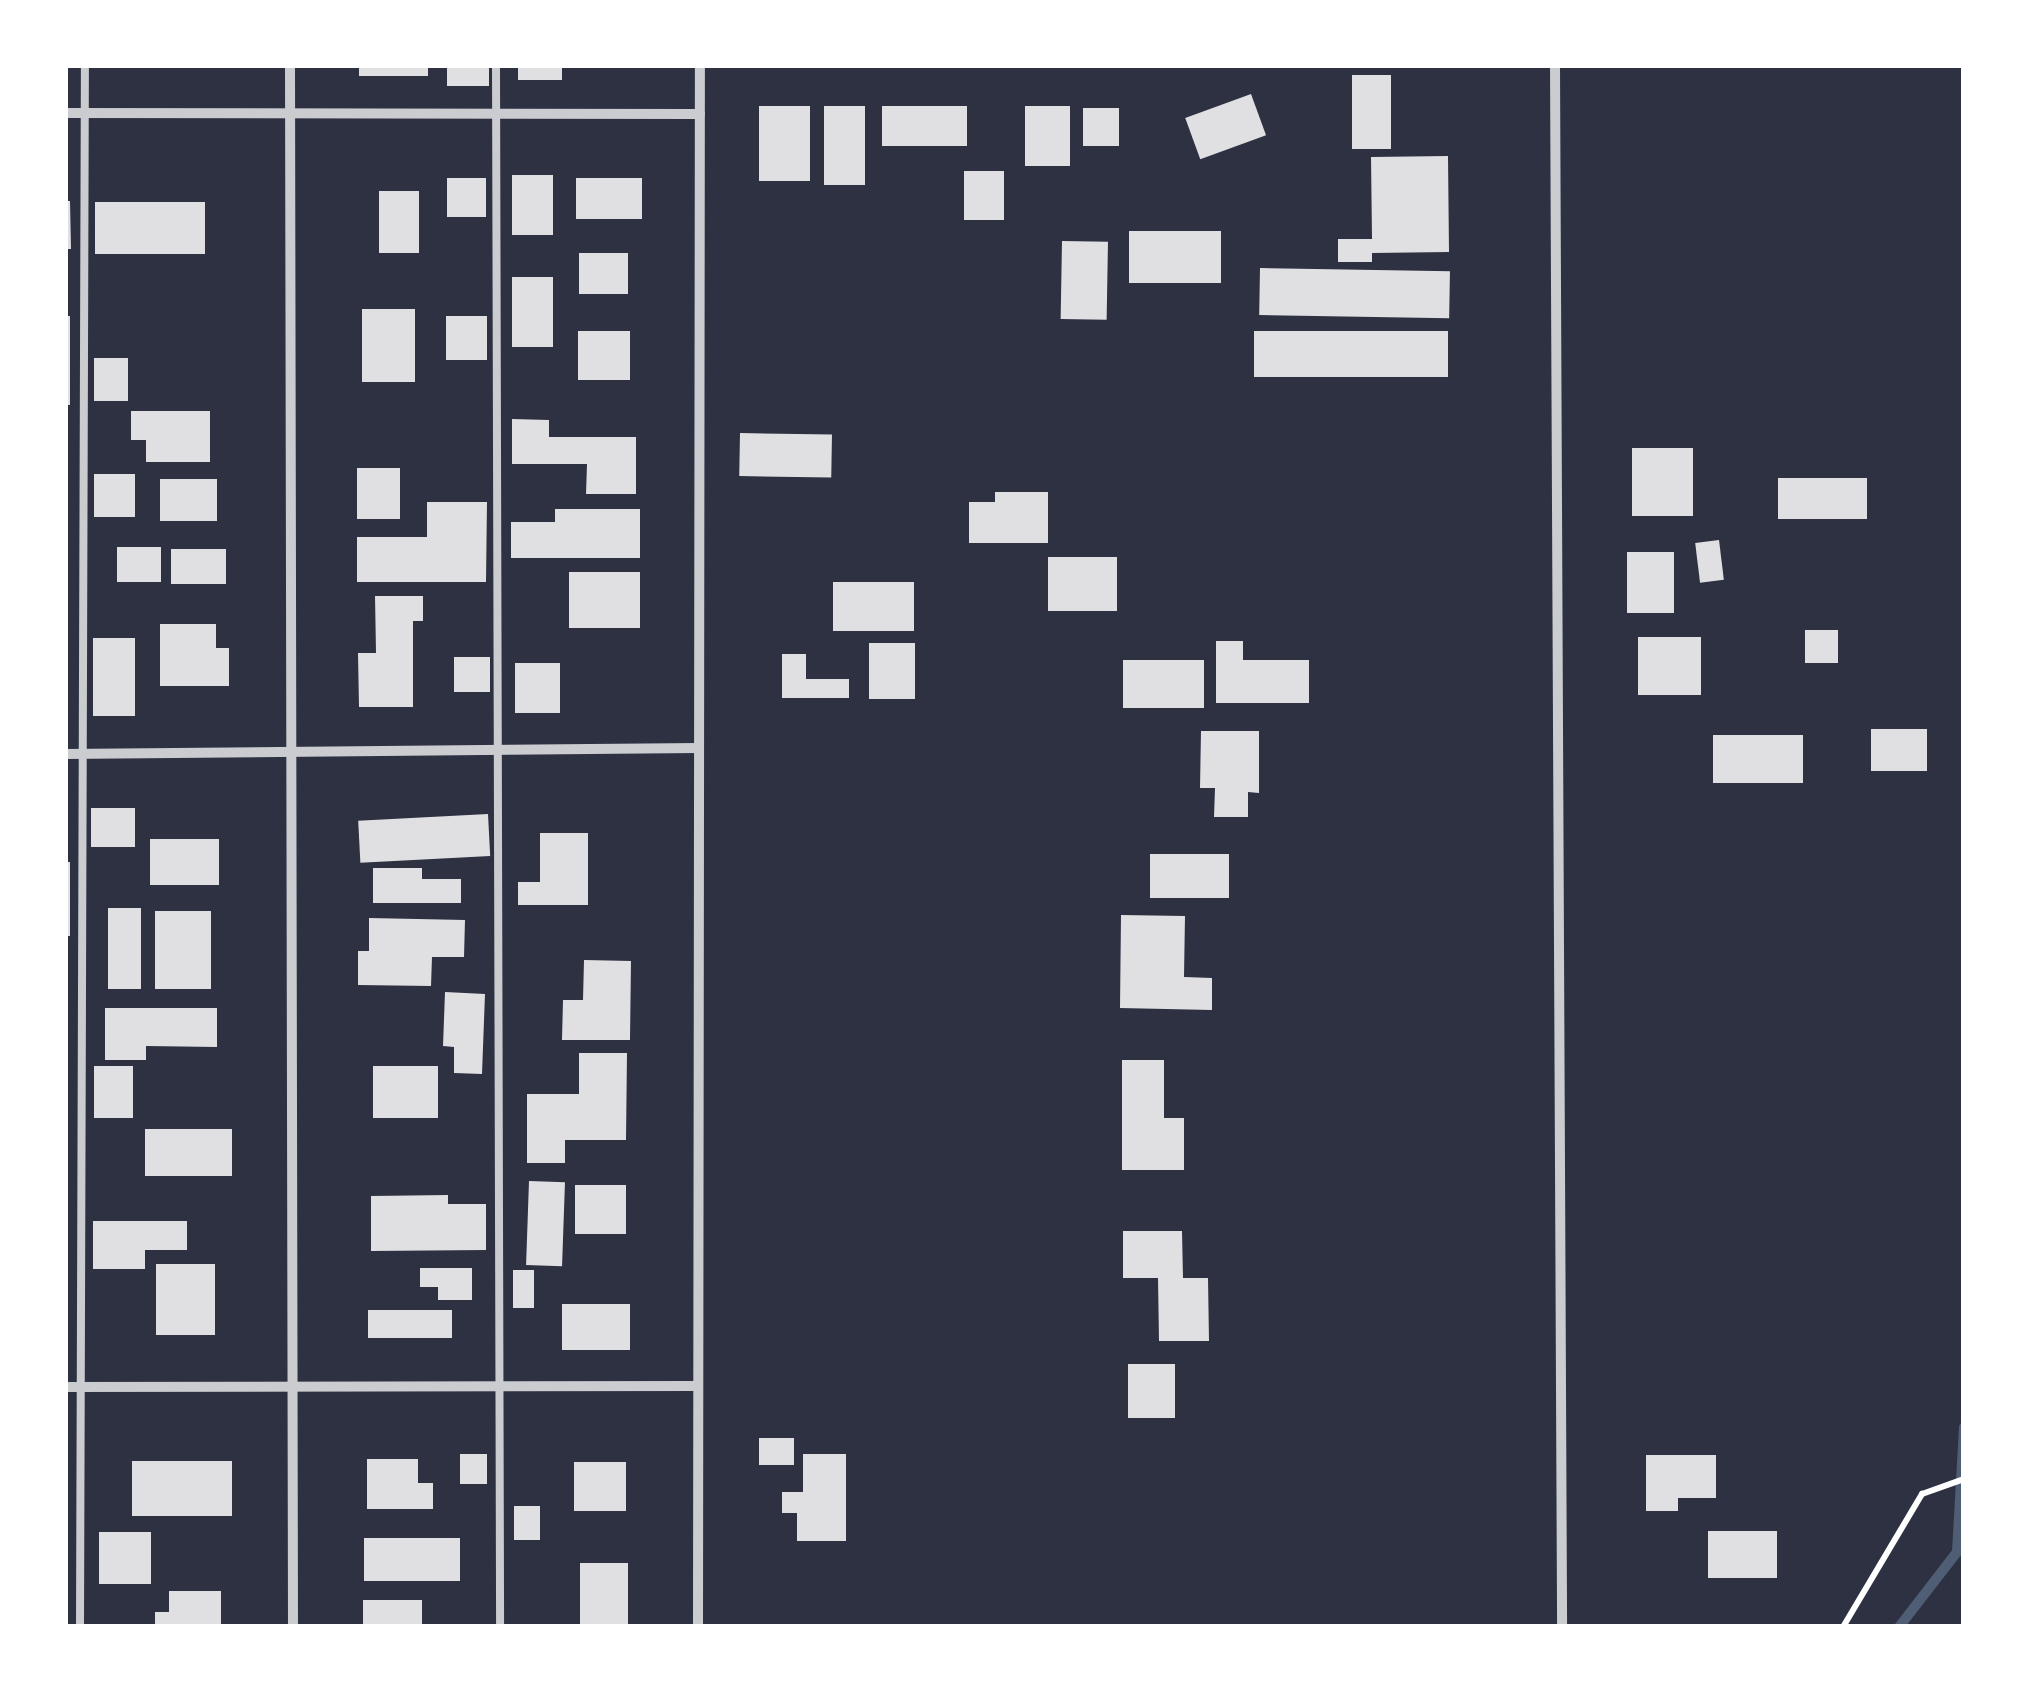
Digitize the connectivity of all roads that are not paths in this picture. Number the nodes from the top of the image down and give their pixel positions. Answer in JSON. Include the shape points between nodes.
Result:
{"nodes":[{"id":1,"x":84,"y":65,"type":"edge"},
{"id":2,"x":290,"y":65,"type":"edge"},
{"id":3,"x":496,"y":65,"type":"edge"},
{"id":4,"x":700,"y":65,"type":"edge"},
{"id":5,"x":1554,"y":65,"type":"edge"},
{"id":6,"x":65,"y":114,"type":"edge"},
{"id":7,"x":84,"y":114,"type":"junction"},
{"id":8,"x":290,"y":114,"type":"junction"},
{"id":9,"x":497,"y":114,"type":"junction"},
{"id":10,"x":700,"y":114,"type":"junction"},
{"id":11,"x":699,"y":748,"type":"junction"},
{"id":12,"x":497,"y":750,"type":"junction"},
{"id":13,"x":290,"y":752,"type":"junction"},
{"id":14,"x":65,"y":754,"type":"edge"},
{"id":15,"x":82,"y":754,"type":"junction"},
{"id":16,"x":65,"y":1386,"type":"edge"},
{"id":17,"x":81,"y":1386,"type":"junction"},
{"id":18,"x":292,"y":1386,"type":"junction"},
{"id":19,"x":500,"y":1386,"type":"junction"},
{"id":20,"x":698,"y":1386,"type":"junction"},
{"id":21,"x":80,"y":1627,"type":"edge"},
{"id":22,"x":293,"y":1627,"type":"edge"},
{"id":23,"x":500,"y":1627,"type":"edge"},
{"id":24,"x":698,"y":1627,"type":"edge"},
{"id":25,"x":1562,"y":1627,"type":"edge"}],
"edges":[{"from":1,"to":7,"type":"lane"},
{"from":2,"to":8,"type":"street"},
{"from":3,"to":9,"type":"lane"},
{"from":4,"to":10,"type":"street"},
{"from":5,"to":25,"type":"street"},
{"from":6,"to":7,"type":"street"},
{"from":7,"to":8,"type":"street"},
{"from":7,"to":15,"type":"lane"},
{"from":8,"to":9,"type":"street"},
{"from":8,"to":13,"type":"street"},
{"from":9,"to":10,"type":"street"},
{"from":9,"to":12,"type":"lane"},
{"from":10,"to":11,"type":"street"},
{"from":11,"to":12,"type":"street"},
{"from":11,"to":20,"type":"street"},
{"from":12,"to":13,"type":"street"},
{"from":12,"to":19,"type":"lane"},
{"from":13,"to":15,"type":"street"},
{"from":13,"to":18,"type":"street"},
{"from":14,"to":15,"type":"street"},
{"from":15,"to":17,"type":"lane"},
{"from":16,"to":17,"type":"street"},
{"from":17,"to":18,"type":"street"},
{"from":17,"to":21,"type":"lane"},
{"from":18,"to":19,"type":"street"},
{"from":18,"to":22,"type":"street"},
{"from":19,"to":20,"type":"street"},
{"from":19,"to":23,"type":"lane"},
{"from":20,"to":24,"type":"street"}]}
